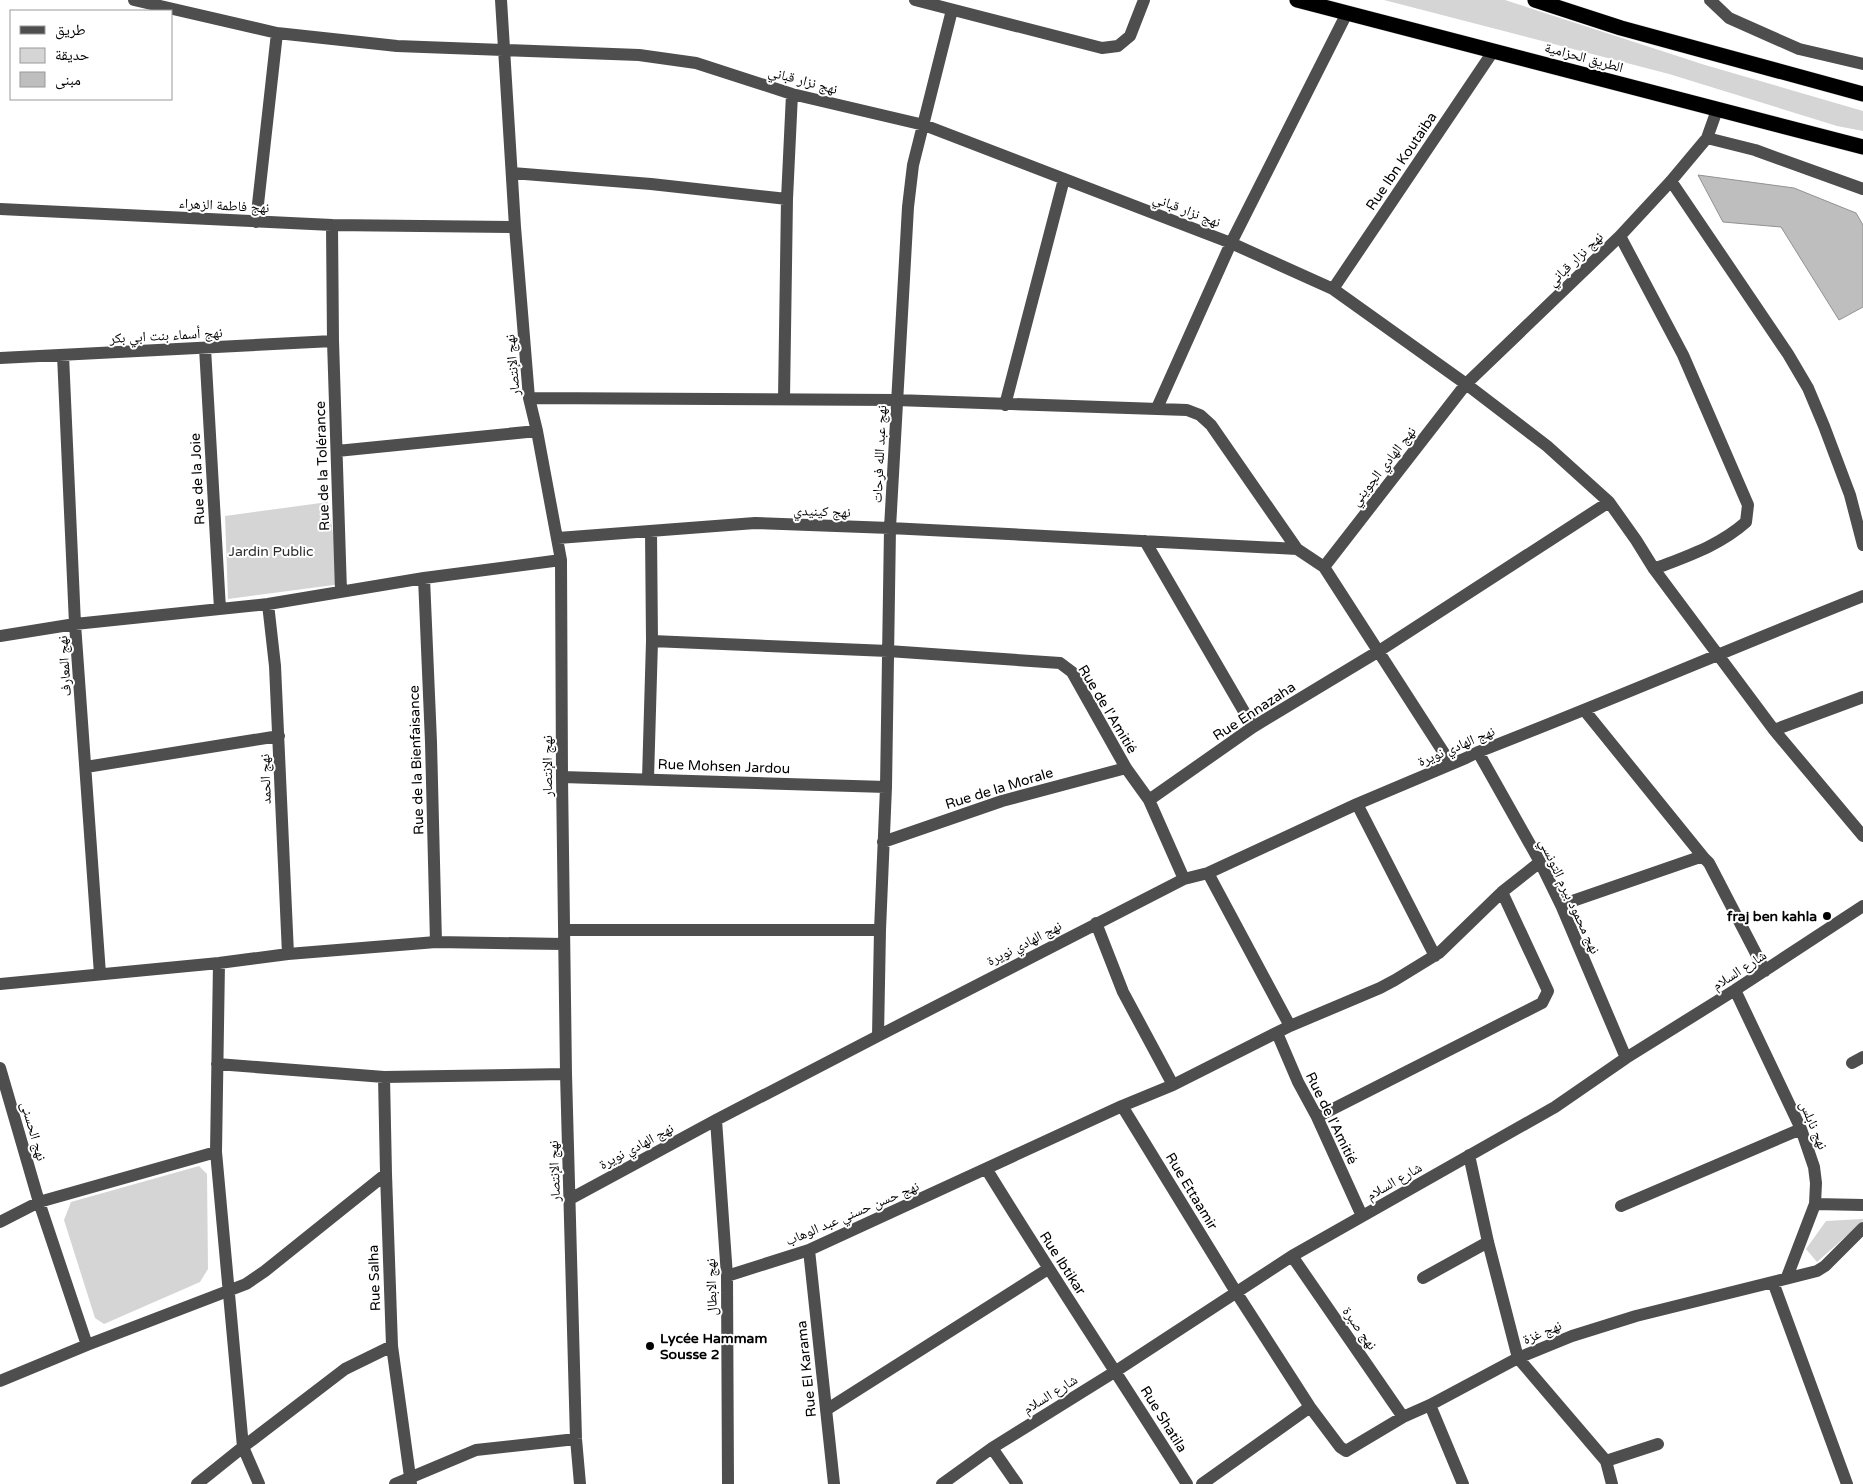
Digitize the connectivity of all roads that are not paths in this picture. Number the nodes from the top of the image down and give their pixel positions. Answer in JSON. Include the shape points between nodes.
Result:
{"nodes":[{"id":1,"x":134,"y":0,"type":"edge"},
{"id":2,"x":501,"y":0,"type":"edge"},
{"id":3,"x":914,"y":0,"type":"edge"},
{"id":4,"x":1144,"y":0,"type":"edge"},
{"id":5,"x":1297,"y":0,"type":"edge"},
{"id":6,"x":1535,"y":0,"type":"edge"},
{"id":7,"x":1710,"y":0,"type":"edge"},
{"id":8,"x":952,"y":10,"type":"junction"},
{"id":9,"x":1347,"y":13,"type":"junction"},
{"id":10,"x":277,"y":33,"type":"junction"},
{"id":11,"x":1494,"y":50,"type":"junction"},
{"id":12,"x":505,"y":51,"type":"junction"},
{"id":13,"x":1863,"y":64,"type":"edge"},
{"id":14,"x":792,"y":94,"type":"junction"},
{"id":15,"x":1863,"y":94,"type":"edge"},
{"id":16,"x":1717,"y":110,"type":"junction"},
{"id":17,"x":924,"y":125,"type":"junction"},
{"id":18,"x":1707,"y":138,"type":"junction"},
{"id":19,"x":1863,"y":147,"type":"edge"},
{"id":20,"x":512,"y":173,"type":"junction"},
{"id":21,"x":1064,"y":179,"type":"junction"},
{"id":22,"x":1671,"y":180,"type":"junction"},
{"id":23,"x":1863,"y":189,"type":"edge"},
{"id":24,"x":787,"y":199,"type":"junction"},
{"id":25,"x":0,"y":209,"type":"edge"},
{"id":26,"x":256,"y":222,"type":"junction"},
{"id":27,"x":332,"y":226,"type":"junction"},
{"id":28,"x":514,"y":227,"type":"junction"},
{"id":29,"x":1620,"y":236,"type":"junction"},
{"id":30,"x":1231,"y":242,"type":"junction"},
{"id":31,"x":1333,"y":289,"type":"junction"},
{"id":32,"x":333,"y":341,"type":"junction"},
{"id":33,"x":205,"y":348,"type":"junction"},
{"id":34,"x":63,"y":355,"type":"junction"},
{"id":35,"x":0,"y":358,"type":"edge"},
{"id":36,"x":1466,"y":384,"type":"junction"},
{"id":37,"x":529,"y":398,"type":"junction"},
{"id":38,"x":784,"y":399,"type":"junction"},
{"id":39,"x":896,"y":400,"type":"junction"},
{"id":40,"x":1005,"y":405,"type":"junction"},
{"id":41,"x":1157,"y":408,"type":"junction"},
{"id":42,"x":537,"y":431,"type":"junction"},
{"id":43,"x":337,"y":452,"type":"junction"},
{"id":44,"x":1609,"y":502,"type":"junction"},
{"id":45,"x":890,"y":528,"type":"junction"},
{"id":46,"x":651,"y":531,"type":"junction"},
{"id":47,"x":558,"y":538,"type":"junction"},
{"id":48,"x":1145,"y":541,"type":"junction"},
{"id":49,"x":1863,"y":545,"type":"edge"},
{"id":50,"x":1297,"y":549,"type":"junction"},
{"id":51,"x":561,"y":560,"type":"junction"},
{"id":52,"x":1324,"y":567,"type":"junction"},
{"id":53,"x":1654,"y":569,"type":"junction"},
{"id":54,"x":424,"y":578,"type":"junction"},
{"id":55,"x":341,"y":591,"type":"junction"},
{"id":56,"x":1863,"y":596,"type":"edge"},
{"id":57,"x":268,"y":604,"type":"junction"},
{"id":58,"x":220,"y":609,"type":"junction"},
{"id":59,"x":75,"y":624,"type":"junction"},
{"id":60,"x":0,"y":636,"type":"edge"},
{"id":61,"x":652,"y":641,"type":"junction"},
{"id":62,"x":888,"y":651,"type":"junction"},
{"id":63,"x":1379,"y":651,"type":"junction"},
{"id":64,"x":1718,"y":654,"type":"junction"},
{"id":65,"x":1863,"y":696,"type":"edge"},
{"id":66,"x":1585,"y":711,"type":"junction"},
{"id":67,"x":1253,"y":727,"type":"junction"},
{"id":68,"x":1774,"y":730,"type":"junction"},
{"id":69,"x":278,"y":736,"type":"junction"},
{"id":70,"x":1478,"y":752,"type":"junction"},
{"id":71,"x":1451,"y":764,"type":"junction"},
{"id":72,"x":86,"y":767,"type":"junction"},
{"id":73,"x":1126,"y":768,"type":"junction"},
{"id":74,"x":562,"y":777,"type":"junction"},
{"id":75,"x":648,"y":779,"type":"junction"},
{"id":76,"x":886,"y":787,"type":"junction"},
{"id":77,"x":1149,"y":800,"type":"junction"},
{"id":78,"x":1357,"y":804,"type":"junction"},
{"id":79,"x":1863,"y":836,"type":"edge"},
{"id":80,"x":883,"y":842,"type":"junction"},
{"id":81,"x":1704,"y":858,"type":"junction"},
{"id":82,"x":1540,"y":862,"type":"junction"},
{"id":83,"x":1208,"y":873,"type":"junction"},
{"id":84,"x":1184,"y":878,"type":"junction"},
{"id":85,"x":1502,"y":892,"type":"junction"},
{"id":86,"x":1561,"y":906,"type":"junction"},
{"id":87,"x":1863,"y":906,"type":"edge"},
{"id":88,"x":1096,"y":923,"type":"junction"},
{"id":89,"x":564,"y":930,"type":"junction"},
{"id":90,"x":880,"y":930,"type":"junction"},
{"id":91,"x":436,"y":942,"type":"junction"},
{"id":92,"x":564,"y":944,"type":"junction"},
{"id":93,"x":288,"y":954,"type":"junction"},
{"id":94,"x":1435,"y":956,"type":"junction"},
{"id":95,"x":219,"y":962,"type":"junction"},
{"id":96,"x":1765,"y":971,"type":"junction"},
{"id":97,"x":100,"y":974,"type":"junction"},
{"id":98,"x":0,"y":984,"type":"edge"},
{"id":99,"x":1734,"y":990,"type":"junction"},
{"id":100,"x":1290,"y":1026,"type":"junction"},
{"id":101,"x":1277,"y":1033,"type":"junction"},
{"id":102,"x":878,"y":1036,"type":"junction"},
{"id":103,"x":1626,"y":1058,"type":"junction"},
{"id":104,"x":217,"y":1064,"type":"junction"},
{"id":105,"x":0,"y":1068,"type":"edge"},
{"id":106,"x":566,"y":1074,"type":"junction"},
{"id":107,"x":384,"y":1077,"type":"junction"},
{"id":108,"x":1173,"y":1085,"type":"junction"},
{"id":109,"x":1122,"y":1106,"type":"junction"},
{"id":110,"x":1317,"y":1117,"type":"junction"},
{"id":111,"x":716,"y":1120,"type":"junction"},
{"id":112,"x":1801,"y":1129,"type":"junction"},
{"id":113,"x":216,"y":1152,"type":"junction"},
{"id":114,"x":1469,"y":1155,"type":"junction"},
{"id":115,"x":987,"y":1170,"type":"junction"},
{"id":116,"x":386,"y":1174,"type":"junction"},
{"id":117,"x":570,"y":1199,"type":"junction"},
{"id":118,"x":39,"y":1202,"type":"junction"},
{"id":119,"x":1815,"y":1204,"type":"junction"},
{"id":120,"x":1863,"y":1205,"type":"edge"},
{"id":121,"x":1621,"y":1206,"type":"dead end"},
{"id":122,"x":1362,"y":1216,"type":"junction"},
{"id":123,"x":0,"y":1222,"type":"edge"},
{"id":124,"x":1863,"y":1228,"type":"edge"},
{"id":125,"x":1488,"y":1242,"type":"junction"},
{"id":126,"x":808,"y":1250,"type":"junction"},
{"id":127,"x":1292,"y":1256,"type":"junction"},
{"id":128,"x":1048,"y":1269,"type":"junction"},
{"id":129,"x":727,"y":1276,"type":"junction"},
{"id":130,"x":1787,"y":1277,"type":"junction"},
{"id":131,"x":1422,"y":1278,"type":"dead end"},
{"id":132,"x":1774,"y":1282,"type":"junction"},
{"id":133,"x":228,"y":1292,"type":"junction"},
{"id":134,"x":1236,"y":1292,"type":"junction"},
{"id":135,"x":87,"y":1344,"type":"junction"},
{"id":136,"x":392,"y":1346,"type":"junction"},
{"id":137,"x":1518,"y":1358,"type":"junction"},
{"id":138,"x":1116,"y":1370,"type":"junction"},
{"id":139,"x":0,"y":1382,"type":"edge"},
{"id":140,"x":1430,"y":1405,"type":"junction"},
{"id":141,"x":1310,"y":1407,"type":"junction"},
{"id":142,"x":826,"y":1410,"type":"junction"},
{"id":143,"x":1403,"y":1417,"type":"junction"},
{"id":144,"x":576,"y":1439,"type":"junction"},
{"id":145,"x":1658,"y":1444,"type":"dead end"},
{"id":146,"x":243,"y":1447,"type":"junction"},
{"id":147,"x":1340,"y":1447,"type":"joint"},
{"id":148,"x":992,"y":1448,"type":"junction"},
{"id":149,"x":1606,"y":1461,"type":"junction"},
{"id":150,"x":411,"y":1481,"type":"edge"},
{"id":151,"x":197,"y":1484,"type":"edge"},
{"id":152,"x":260,"y":1484,"type":"edge"},
{"id":153,"x":395,"y":1484,"type":"edge"},
{"id":154,"x":580,"y":1484,"type":"edge"},
{"id":155,"x":728,"y":1484,"type":"edge"},
{"id":156,"x":834,"y":1484,"type":"edge"},
{"id":157,"x":942,"y":1484,"type":"edge"},
{"id":158,"x":1017,"y":1484,"type":"edge"},
{"id":159,"x":1187,"y":1484,"type":"edge"},
{"id":160,"x":1202,"y":1484,"type":"edge"},
{"id":161,"x":1463,"y":1484,"type":"edge"},
{"id":162,"x":1612,"y":1484,"type":"edge"},
{"id":163,"x":1847,"y":1484,"type":"edge"}],
"edges":[{"from":1,"to":10,"type":"street","name":"نهج نزار قباني"},
{"from":2,"to":12,"type":"street","name":"نهج الإنتصار"},
{"from":3,"to":8,"type":"street"},
{"from":4,"to":8,"type":"street","via":[[1130,36],[1118,46],[1102,48]]},
{"from":5,"to":9,"type":"highway","name":"الطريق الحزامية"},
{"from":6,"to":15,"type":"highway","via":[[1620,28]]},
{"from":7,"to":13,"type":"street","via":[[1729,18],[1799,49]]},
{"from":8,"to":17,"type":"street","name":"نهج عبد الله فرحات"},
{"from":9,"to":11,"type":"highway","name":"الطريق الحزامية"},
{"from":9,"to":30,"type":"street"},
{"from":10,"to":12,"type":"street","name":"نهج نزار قباني","via":[[397,46]]},
{"from":10,"to":26,"type":"street"},
{"from":11,"to":16,"type":"highway","name":"الطريق الحزامية"},
{"from":11,"to":31,"type":"street","name":"Rue Ibn Koutaiba"},
{"from":12,"to":14,"type":"street","name":"نهج نزار قباني","via":[[639,55],[696,63]]},
{"from":12,"to":20,"type":"street","name":"نهج الإنتصار"},
{"from":14,"to":17,"type":"street","name":"نهج نزار قباني"},
{"from":14,"to":24,"type":"street"},
{"from":16,"to":18,"type":"street","name":"نهج نزار قباني"},
{"from":16,"to":19,"type":"highway","name":"الطريق الحزامية"},
{"from":17,"to":21,"type":"street","name":"نهج نزار قباني"},
{"from":17,"to":39,"type":"street","name":"نهج عبد الله فرحات","via":[[913,165],[908,207]]},
{"from":18,"to":22,"type":"street","name":"نهج نزار قباني"},
{"from":18,"to":23,"type":"street","via":[[1755,150]]},
{"from":20,"to":24,"type":"street"},
{"from":20,"to":28,"type":"street","name":"نهج الإنتصار"},
{"from":21,"to":30,"type":"street","name":"نهج نزار قباني"},
{"from":21,"to":40,"type":"street"},
{"from":22,"to":29,"type":"street","name":"نهج نزار قباني"},
{"from":22,"to":49,"type":"street","via":[[1808,388],[1850,495]]},
{"from":24,"to":38,"type":"street"},
{"from":25,"to":26,"type":"street","name":"نهج فاطمة الزهراء"},
{"from":26,"to":27,"type":"street","name":"نهج فاطمة الزهراء"},
{"from":27,"to":28,"type":"street","name":"نهج فاطمة الزهراء"},
{"from":27,"to":32,"type":"street"},
{"from":28,"to":37,"type":"street","name":"نهج الإنتصار"},
{"from":29,"to":36,"type":"street","name":"نهج نزار قباني"},
{"from":29,"to":53,"type":"street","via":[[1683,355],[1748,505],[1746,522],[1732,534]]},
{"from":30,"to":31,"type":"street","name":"نهج نزار قباني"},
{"from":30,"to":41,"type":"street"},
{"from":31,"to":36,"type":"street","name":"نهج نزار قباني"},
{"from":32,"to":33,"type":"street","name":"نهج أسماء بنت ابي بكر"},
{"from":32,"to":43,"type":"street","name":"Rue de la Tolérance"},
{"from":33,"to":34,"type":"street","name":"نهج أسماء بنت ابي بكر"},
{"from":33,"to":58,"type":"street","name":"Rue de la Joie"},
{"from":34,"to":35,"type":"street","name":"نهج أسماء بنت ابي بكر"},
{"from":34,"to":59,"type":"street","name":"نهج المعارف"},
{"from":36,"to":44,"type":"street","via":[[1547,446]]},
{"from":36,"to":52,"type":"street","name":"نهج الهادي الجويني"},
{"from":37,"to":38,"type":"street"},
{"from":37,"to":42,"type":"street","name":"نهج الإنتصار"},
{"from":38,"to":39,"type":"street"},
{"from":39,"to":40,"type":"street"},
{"from":39,"to":45,"type":"street","name":"نهج عبد الله فرحات"},
{"from":40,"to":41,"type":"street"},
{"from":41,"to":50,"type":"street","via":[[1187,410],[1211,425]]},
{"from":42,"to":43,"type":"street"},
{"from":42,"to":47,"type":"street","name":"نهج الإنتصار"},
{"from":43,"to":55,"type":"street","name":"Rue de la Tolérance"},
{"from":44,"to":53,"type":"street"},
{"from":44,"to":63,"type":"street","name":"Rue Ennazaha"},
{"from":45,"to":46,"type":"street","name":"نهج كينيدي","via":[[755,523]]},
{"from":45,"to":48,"type":"street","name":"نهج كينيدي"},
{"from":45,"to":62,"type":"street","name":"نهج عبد الله فرحات"},
{"from":46,"to":47,"type":"street","name":"نهج كينيدي"},
{"from":46,"to":61,"type":"street"},
{"from":47,"to":51,"type":"street","name":"نهج الإنتصار"},
{"from":48,"to":50,"type":"street","name":"نهج كينيدي"},
{"from":48,"to":67,"type":"street"},
{"from":50,"to":52,"type":"street"},
{"from":51,"to":54,"type":"street"},
{"from":51,"to":74,"type":"street","name":"نهج الإنتصار"},
{"from":52,"to":63,"type":"street"},
{"from":53,"to":64,"type":"street"},
{"from":54,"to":55,"type":"street"},
{"from":54,"to":91,"type":"street","name":"Rue de la Bienfaisance"},
{"from":55,"to":57,"type":"street"},
{"from":56,"to":64,"type":"street","name":"نهج الهادي نويرة"},
{"from":57,"to":58,"type":"street"},
{"from":57,"to":69,"type":"street","name":"نهج الحمد"},
{"from":58,"to":59,"type":"street"},
{"from":59,"to":60,"type":"street"},
{"from":59,"to":72,"type":"street","name":"نهج المعارف"},
{"from":61,"to":62,"type":"street","name":"Rue de l'Amitié"},
{"from":61,"to":75,"type":"street"},
{"from":62,"to":73,"type":"street","name":"Rue de l'Amitié","via":[[1060,663],[1072,672]]},
{"from":62,"to":76,"type":"street","name":"نهج عبد الله فرحات"},
{"from":63,"to":67,"type":"street","name":"Rue Ennazaha"},
{"from":63,"to":71,"type":"street"},
{"from":64,"to":66,"type":"street","name":"نهج الهادي نويرة"},
{"from":64,"to":68,"type":"street"},
{"from":65,"to":68,"type":"street"},
{"from":66,"to":70,"type":"street","name":"نهج الهادي نويرة"},
{"from":66,"to":81,"type":"street"},
{"from":67,"to":77,"type":"street","name":"Rue Ennazaha"},
{"from":68,"to":79,"type":"street"},
{"from":69,"to":72,"type":"street"},
{"from":69,"to":93,"type":"street","name":"نهج الحمد"},
{"from":70,"to":71,"type":"street","name":"نهج الهادي نويرة"},
{"from":70,"to":82,"type":"street","name":"نهج محمود بيرم التونسي"},
{"from":71,"to":78,"type":"street","name":"نهج الهادي نويرة"},
{"from":72,"to":97,"type":"street","name":"نهج المعارف"},
{"from":73,"to":77,"type":"street","name":"Rue de l'Amitié"},
{"from":73,"to":80,"type":"street","name":"Rue de la Morale","via":[[1002,801]]},
{"from":74,"to":75,"type":"street","name":"Rue Mohsen Jardou"},
{"from":74,"to":89,"type":"street","name":"نهج الإنتصار"},
{"from":75,"to":76,"type":"street","name":"Rue Mohsen Jardou"},
{"from":76,"to":80,"type":"street","name":"نهج عبد الله فرحات"},
{"from":77,"to":84,"type":"street","name":"Rue de l'Amitié"},
{"from":78,"to":83,"type":"street","name":"نهج الهادي نويرة"},
{"from":78,"to":94,"type":"street"},
{"from":80,"to":90,"type":"street","name":"نهج عبد الله فرحات"},
{"from":81,"to":86,"type":"street"},
{"from":81,"to":96,"type":"street","via":[[1710,863]]},
{"from":82,"to":85,"type":"street","name":"نهج حسن حسني عبد الوهاب"},
{"from":82,"to":86,"type":"street","name":"نهج محمود بيرم التونسي"},
{"from":83,"to":84,"type":"street"},
{"from":83,"to":100,"type":"street"},
{"from":84,"to":88,"type":"street","name":"نهج الهادي نويرة"},
{"from":85,"to":94,"type":"street","name":"نهج حسن حسني عبد الوهاب"},
{"from":85,"to":110,"type":"street","via":[[1548,991],[1542,1003]]},
{"from":86,"to":103,"type":"street","name":"نهج محمود بيرم التونسي"},
{"from":87,"to":96,"type":"street","name":"شارع السلام"},
{"from":88,"to":102,"type":"street","name":"نهج الهادي نويرة"},
{"from":88,"to":108,"type":"street","via":[[1123,992]]},
{"from":89,"to":90,"type":"street"},
{"from":89,"to":92,"type":"street","name":"نهج الإنتصار"},
{"from":90,"to":102,"type":"street","name":"نهج عبد الله فرحات"},
{"from":91,"to":92,"type":"street"},
{"from":91,"to":93,"type":"street"},
{"from":92,"to":106,"type":"street","name":"نهج الإنتصار"},
{"from":93,"to":95,"type":"street"},
{"from":94,"to":100,"type":"street","name":"نهج حسن حسني عبد الوهاب","via":[[1380,988]]},
{"from":95,"to":97,"type":"street"},
{"from":95,"to":104,"type":"street"},
{"from":96,"to":99,"type":"street","name":"شارع السلام"},
{"from":97,"to":98,"type":"street"},
{"from":99,"to":103,"type":"street","name":"شارع السلام"},
{"from":99,"to":112,"type":"street","name":"نهج نابلس"},
{"from":100,"to":101,"type":"street","name":"نهج حسن حسني عبد الوهاب"},
{"from":101,"to":108,"type":"street","name":"نهج حسن حسني عبد الوهاب"},
{"from":101,"to":110,"type":"street","name":"Rue de l'Amitié"},
{"from":102,"to":111,"type":"street","name":"نهج الهادي نويرة"},
{"from":103,"to":114,"type":"street","name":"شارع السلام","via":[[1555,1106]]},
{"from":104,"to":107,"type":"street"},
{"from":104,"to":113,"type":"street"},
{"from":105,"to":118,"type":"street","name":"نهج الحسنى"},
{"from":106,"to":107,"type":"street"},
{"from":106,"to":117,"type":"street","name":"نهج الإنتصار"},
{"from":107,"to":116,"type":"street","name":"Rue Salha"},
{"from":108,"to":109,"type":"street","name":"نهج حسن حسني عبد الوهاب"},
{"from":109,"to":115,"type":"street","name":"نهج حسن حسني عبد الوهاب"},
{"from":109,"to":134,"type":"street","name":"Rue Ettaamir"},
{"from":110,"to":122,"type":"street","name":"Rue de l'Amitié"},
{"from":111,"to":117,"type":"street","name":"نهج الهادي نويرة"},
{"from":111,"to":129,"type":"street","name":"نهج الابطال"},
{"from":112,"to":119,"type":"street","name":"نهج نابلس","via":[[1814,1167]]},
{"from":112,"to":121,"type":"street"},
{"from":113,"to":118,"type":"street"},
{"from":113,"to":133,"type":"street"},
{"from":114,"to":122,"type":"street","name":"شارع السلام"},
{"from":114,"to":125,"type":"street"},
{"from":115,"to":126,"type":"street","name":"نهج حسن حسني عبد الوهاب"},
{"from":115,"to":128,"type":"street","name":"Rue Ibtikar"},
{"from":116,"to":133,"type":"street","via":[[265,1271]]},
{"from":116,"to":136,"type":"street","name":"Rue Salha"},
{"from":117,"to":144,"type":"street","name":"نهج الإنتصار"},
{"from":118,"to":123,"type":"street"},
{"from":118,"to":135,"type":"street","name":"نهج الحسنى"},
{"from":119,"to":120,"type":"street"},
{"from":119,"to":130,"type":"street","name":"نهج نابلس"},
{"from":122,"to":127,"type":"street","name":"شارع السلام"},
{"from":124,"to":130,"type":"street","name":"نهج غزة","via":[[1825,1266],[1817,1271]]},
{"from":125,"to":131,"type":"street"},
{"from":125,"to":137,"type":"street"},
{"from":126,"to":129,"type":"street","name":"نهج حسن حسني عبد الوهاب"},
{"from":126,"to":142,"type":"street","name":"Rue El Karama"},
{"from":127,"to":134,"type":"street","name":"شارع السلام"},
{"from":127,"to":143,"type":"street","name":"نهج صبرة"},
{"from":128,"to":138,"type":"street","name":"Rue Ibtikar"},
{"from":128,"to":142,"type":"street"},
{"from":129,"to":155,"type":"street","name":"نهج الابطال"},
{"from":130,"to":132,"type":"street","name":"نهج غزة"},
{"from":132,"to":137,"type":"street","name":"نهج غزة","via":[[1636,1316]]},
{"from":132,"to":163,"type":"street"},
{"from":133,"to":135,"type":"street"},
{"from":133,"to":146,"type":"street"},
{"from":134,"to":138,"type":"street","name":"شارع السلام"},
{"from":134,"to":141,"type":"street","name":"Rue Ettaamir"},
{"from":135,"to":139,"type":"street"},
{"from":136,"to":146,"type":"street","via":[[345,1370]]},
{"from":136,"to":150,"type":"street","name":"Rue Salha"},
{"from":137,"to":140,"type":"street","name":"نهج غزة"},
{"from":137,"to":149,"type":"street"},
{"from":138,"to":148,"type":"street","name":"شارع السلام"},
{"from":138,"to":159,"type":"street","name":"Rue Shatila"},
{"from":140,"to":143,"type":"street","name":"نهج غزة"},
{"from":140,"to":161,"type":"street"},
{"from":141,"to":147,"type":"street","name":"Rue Ettaamir"},
{"from":141,"to":160,"type":"street"},
{"from":142,"to":156,"type":"street","name":"Rue El Karama"},
{"from":143,"to":147,"type":"street","name":"نهج غزة","via":[[1346,1451]]},
{"from":144,"to":150,"type":"street","via":[[476,1450]]},
{"from":144,"to":154,"type":"street","name":"نهج الإنتصار"},
{"from":145,"to":149,"type":"street"},
{"from":146,"to":151,"type":"street"},
{"from":146,"to":152,"type":"street"},
{"from":148,"to":157,"type":"street","name":"شارع السلام"},
{"from":148,"to":158,"type":"street"},
{"from":149,"to":162,"type":"street"},
{"from":150,"to":153,"type":"street"}]}
